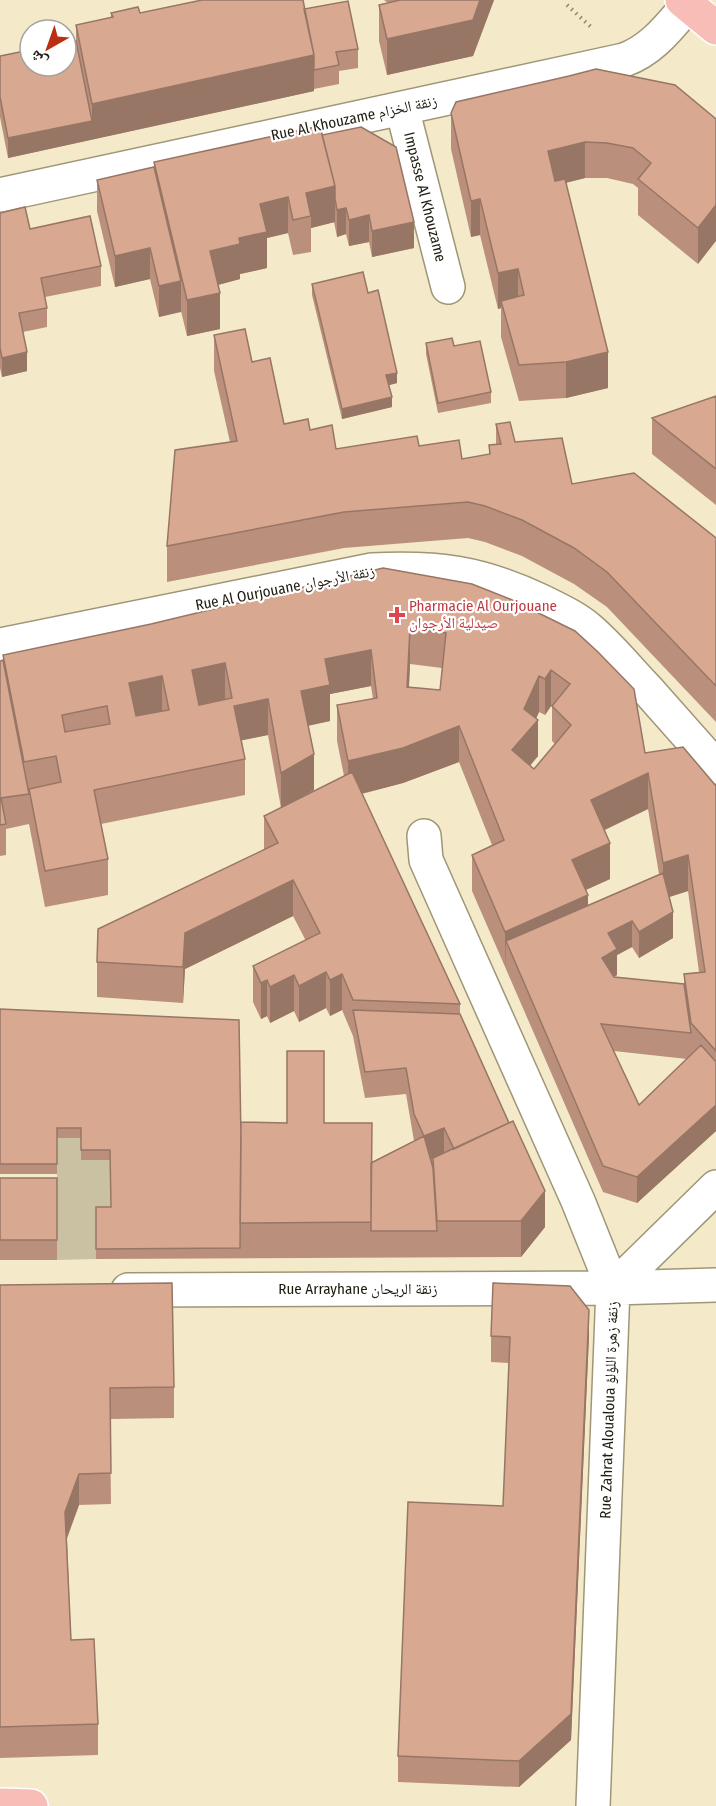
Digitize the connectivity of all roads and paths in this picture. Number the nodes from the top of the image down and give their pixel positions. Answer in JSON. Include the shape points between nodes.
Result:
{"nodes":[{"id":1,"x":685,"y":2,"type":"edge"},
{"id":2,"x":567,"y":5,"type":"dead end"},
{"id":3,"x":716,"y":28,"type":"edge"},
{"id":4,"x":597,"y":33,"type":"dead end"},
{"id":5,"x":402,"y":108,"type":"junction"},
{"id":6,"x":0,"y":195,"type":"edge"},
{"id":7,"x":448,"y":286,"type":"dead end"},
{"id":8,"x":0,"y":645,"type":"edge"},
{"id":9,"x":716,"y":767,"type":"edge"},
{"id":10,"x":424,"y":836,"type":"dead end"},
{"id":11,"x":716,"y":1187,"type":"edge"},
{"id":12,"x":716,"y":1285,"type":"edge"},
{"id":13,"x":614,"y":1288,"type":"junction"},
{"id":14,"x":94,"y":1290,"type":"edge"},
{"id":15,"x":0,"y":1805,"type":"edge"},
{"id":16,"x":31,"y":1806,"type":"edge"},
{"id":17,"x":593,"y":1806,"type":"edge"}],
"edges":[{"from":1,"to":3,"type":"main road"},
{"from":1,"to":5,"type":"street","name":"Rue Al Khouzame زنقة الخزام","via":[[663,34],[629,58]]},
{"from":2,"to":4,"type":"path"},
{"from":5,"to":6,"type":"street","name":"Rue Al Khouzame زنقة الخزام"},
{"from":5,"to":7,"type":"street","name":"Impasse Al Khouzame"},
{"from":8,"to":9,"type":"street","name":"Rue Al Ourjouane زنقة الأرجوان","via":[[372,570],[414,568],[453,572],[521,592],[587,627]]},
{"from":10,"to":13,"type":"street","name":"Rue Zahrat Aloualoua زنقة زهرة اللؤلؤ","via":[[426,860]]},
{"from":11,"to":13,"type":"street"},
{"from":12,"to":13,"type":"street","name":"Rue Arrayhane زنقة الريحان"},
{"from":13,"to":14,"type":"street","name":"Rue Arrayhane زنقة الريحان"},
{"from":13,"to":17,"type":"street","name":"Rue Zahrat Aloualoua زنقة زهرة اللؤلؤ"},
{"from":15,"to":16,"type":"main road"}]}
